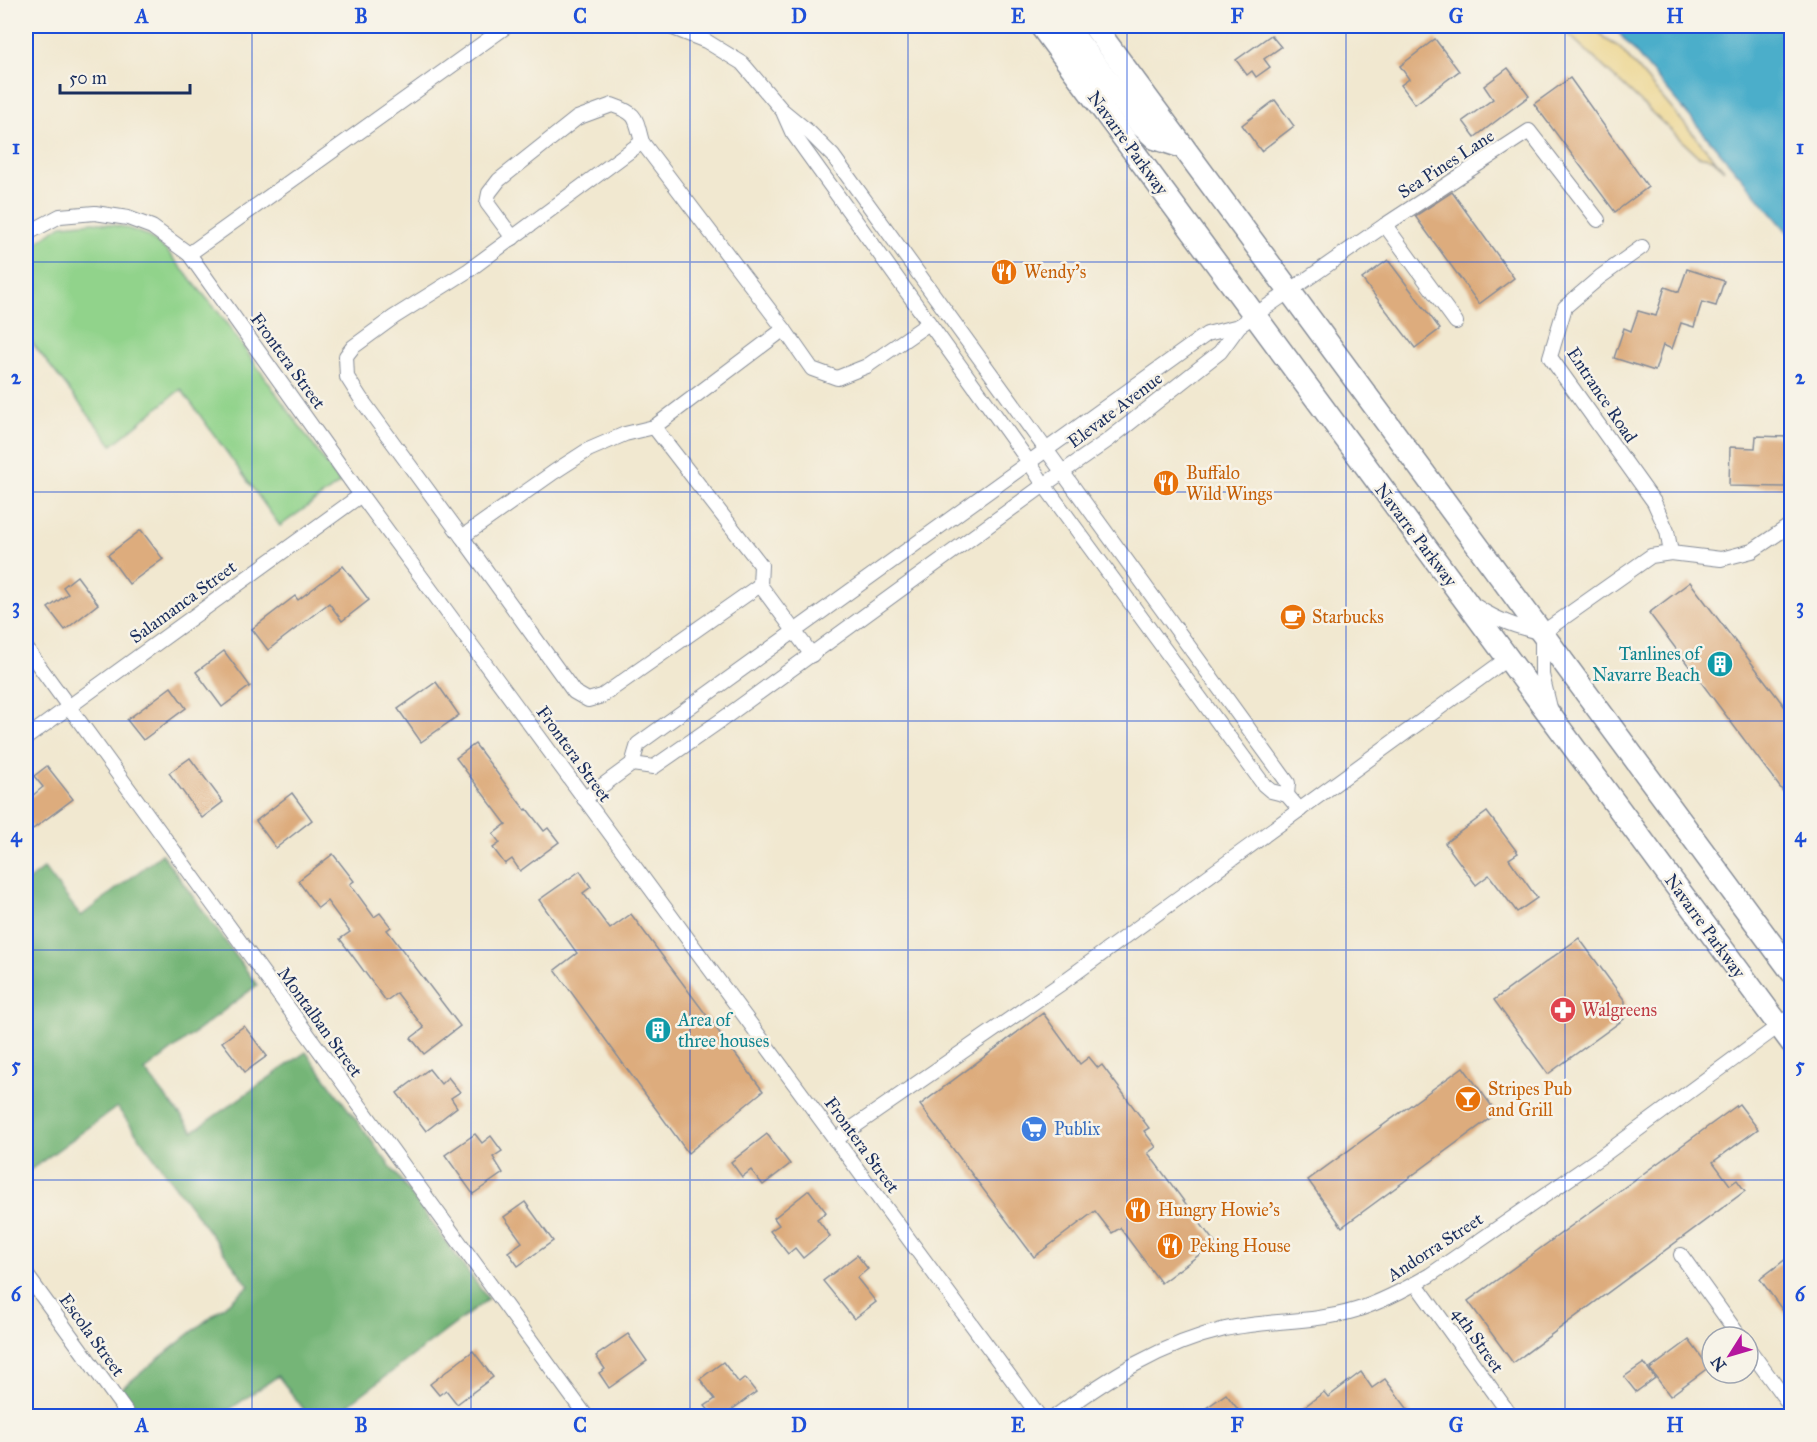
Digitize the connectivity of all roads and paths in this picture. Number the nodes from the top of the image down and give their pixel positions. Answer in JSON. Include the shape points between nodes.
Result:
{"nodes":[{"id":1,"x":507,"y":26,"type":"edge"},
{"id":2,"x":668,"y":26,"type":"edge"},
{"id":3,"x":1041,"y":26,"type":"edge"},
{"id":4,"x":1066,"y":26,"type":"edge"},
{"id":5,"x":1094,"y":26,"type":"edge"},
{"id":6,"x":782,"y":110,"type":"junction"},
{"id":7,"x":642,"y":142,"type":"junction"},
{"id":8,"x":1183,"y":147,"type":"junction"},
{"id":9,"x":1598,"y":220,"type":"dead end"},
{"id":10,"x":1385,"y":225,"type":"junction"},
{"id":11,"x":26,"y":234,"type":"edge"},
{"id":12,"x":513,"y":238,"type":"junction"},
{"id":13,"x":1642,"y":248,"type":"dead end"},
{"id":14,"x":189,"y":254,"type":"junction"},
{"id":15,"x":1290,"y":291,"type":"junction"},
{"id":16,"x":1247,"y":321,"type":"junction"},
{"id":17,"x":1456,"y":322,"type":"dead end"},
{"id":18,"x":929,"y":323,"type":"junction"},
{"id":19,"x":784,"y":329,"type":"junction"},
{"id":20,"x":654,"y":427,"type":"junction"},
{"id":21,"x":1046,"y":449,"type":"junction"},
{"id":22,"x":1029,"y":462,"type":"junction"},
{"id":23,"x":1062,"y":472,"type":"junction"},
{"id":24,"x":1044,"y":485,"type":"junction"},
{"id":25,"x":362,"y":495,"type":"junction"},
{"id":26,"x":1791,"y":524,"type":"edge"},
{"id":27,"x":462,"y":537,"type":"junction"},
{"id":28,"x":1671,"y":553,"type":"junction"},
{"id":29,"x":760,"y":585,"type":"junction"},
{"id":30,"x":1462,"y":596,"type":"junction"},
{"id":31,"x":795,"y":631,"type":"junction"},
{"id":32,"x":1542,"y":633,"type":"junction"},
{"id":33,"x":26,"y":648,"type":"edge"},
{"id":34,"x":812,"y":655,"type":"junction"},
{"id":35,"x":1508,"y":658,"type":"junction"},
{"id":36,"x":68,"y":708,"type":"junction"},
{"id":37,"x":1553,"y":720,"type":"junction"},
{"id":38,"x":26,"y":738,"type":"edge"},
{"id":39,"x":632,"y":764,"type":"junction"},
{"id":40,"x":1287,"y":795,"type":"junction"},
{"id":41,"x":584,"y":799,"type":"junction"},
{"id":42,"x":1300,"y":810,"type":"junction"},
{"id":43,"x":1791,"y":972,"type":"edge"},
{"id":44,"x":1787,"y":1028,"type":"edge"},
{"id":45,"x":835,"y":1140,"type":"junction"},
{"id":46,"x":1681,"y":1255,"type":"dead end"},
{"id":47,"x":26,"y":1274,"type":"edge"},
{"id":48,"x":1416,"y":1284,"type":"junction"},
{"id":49,"x":1731,"y":1325,"type":"edge"},
{"id":50,"x":1760,"y":1365,"type":"edge"},
{"id":51,"x":1791,"y":1408,"type":"edge"},
{"id":52,"x":129,"y":1416,"type":"edge"},
{"id":53,"x":586,"y":1416,"type":"edge"},
{"id":54,"x":1039,"y":1416,"type":"edge"},
{"id":55,"x":1056,"y":1416,"type":"edge"},
{"id":56,"x":1511,"y":1416,"type":"edge"}],
"edges":[{"from":1,"to":14,"type":"street"},
{"from":2,"to":6,"type":"street","via":[[706,41],[742,63]]},
{"from":3,"to":16,"type":"highway","name":"Navarre Parkway"},
{"from":4,"to":8,"type":"highway","via":[[1142,126],[1155,138]]},
{"from":5,"to":8,"type":"highway"},
{"from":6,"to":18,"type":"street","via":[[792,132]]},
{"from":6,"to":21,"type":"street","via":[[833,156]]},
{"from":7,"to":12,"type":"street"},
{"from":7,"to":12,"type":"street","via":[[635,117],[627,110],[612,105],[577,118],[499,180],[489,193],[487,203]]},
{"from":7,"to":19,"type":"street"},
{"from":8,"to":15,"type":"highway"},
{"from":9,"to":10,"type":"street","name":"Sea Pines Lane","via":[[1529,130]]},
{"from":10,"to":15,"type":"street","name":"Sea Pines Lane"},
{"from":10,"to":17,"type":"street"},
{"from":11,"to":14,"type":"street","name":"Frontera Street","via":[[60,216],[96,213],[152,227]]},
{"from":12,"to":27,"type":"street","via":[[394,317],[346,356],[347,377],[361,399]]},
{"from":13,"to":28,"type":"street","name":"Entrance Road","via":[[1565,307],[1550,357],[1654,502],[1667,531]]},
{"from":14,"to":25,"type":"street","name":"Frontera Street"},
{"from":15,"to":16,"type":"street"},
{"from":15,"to":32,"type":"highway"},
{"from":16,"to":21,"type":"street","via":[[1207,334]]},
{"from":16,"to":23,"type":"street","name":"Elevate Avenue","via":[[1220,352]]},
{"from":16,"to":30,"type":"highway","name":"Navarre Parkway"},
{"from":18,"to":19,"type":"street","via":[[867,366],[837,378],[812,369]]},
{"from":18,"to":22,"type":"street"},
{"from":19,"to":20,"type":"street"},
{"from":20,"to":27,"type":"street","via":[[588,450]]},
{"from":20,"to":29,"type":"street","via":[[762,565]]},
{"from":21,"to":22,"type":"street"},
{"from":21,"to":23,"type":"street"},
{"from":22,"to":24,"type":"street"},
{"from":22,"to":31,"type":"street"},
{"from":23,"to":24,"type":"street","name":"Elevate Avenue"},
{"from":23,"to":40,"type":"street","via":[[1288,783]]},
{"from":24,"to":34,"type":"street","name":"Elevate Avenue"},
{"from":24,"to":40,"type":"street","via":[[1264,784],[1271,791]]},
{"from":25,"to":36,"type":"street","name":"Salamanca Street"},
{"from":25,"to":41,"type":"street","name":"Frontera Street"},
{"from":26,"to":28,"type":"street","via":[[1752,551],[1721,559]]},
{"from":27,"to":29,"type":"street","via":[[574,692],[588,700],[602,696]]},
{"from":28,"to":32,"type":"street","via":[[1651,556]]},
{"from":29,"to":31,"type":"street"},
{"from":30,"to":32,"type":"street","via":[[1512,626]]},
{"from":30,"to":35,"type":"highway","name":"Navarre Parkway"},
{"from":31,"to":34,"type":"street"},
{"from":31,"to":39,"type":"street","via":[[638,744]]},
{"from":32,"to":37,"type":"street","via":[[1542,675]]},
{"from":32,"to":43,"type":"highway"},
{"from":33,"to":36,"type":"street","name":"Montalban Street"},
{"from":34,"to":39,"type":"street","name":"Elevate Avenue","via":[[654,767]]},
{"from":35,"to":37,"type":"highway","name":"Navarre Parkway"},
{"from":35,"to":42,"type":"street"},
{"from":36,"to":38,"type":"street","name":"Salamanca Street"},
{"from":36,"to":53,"type":"street","name":"Montalban Street"},
{"from":37,"to":44,"type":"highway","name":"Navarre Parkway"},
{"from":39,"to":41,"type":"street"},
{"from":40,"to":42,"type":"street"},
{"from":41,"to":45,"type":"street","name":"Frontera Street"},
{"from":42,"to":45,"type":"street","via":[[1059,985]]},
{"from":44,"to":48,"type":"street","name":"Andorra Street"},
{"from":45,"to":54,"type":"street","name":"Frontera Street"},
{"from":46,"to":49,"type":"street"},
{"from":47,"to":52,"type":"street","name":"Escola Street"},
{"from":48,"to":55,"type":"street","name":"Andorra Street","via":[[1355,1311],[1226,1329],[1184,1341],[1105,1381]]},
{"from":48,"to":56,"type":"street","name":"4th Street"},
{"from":50,"to":51,"type":"street"}]}
